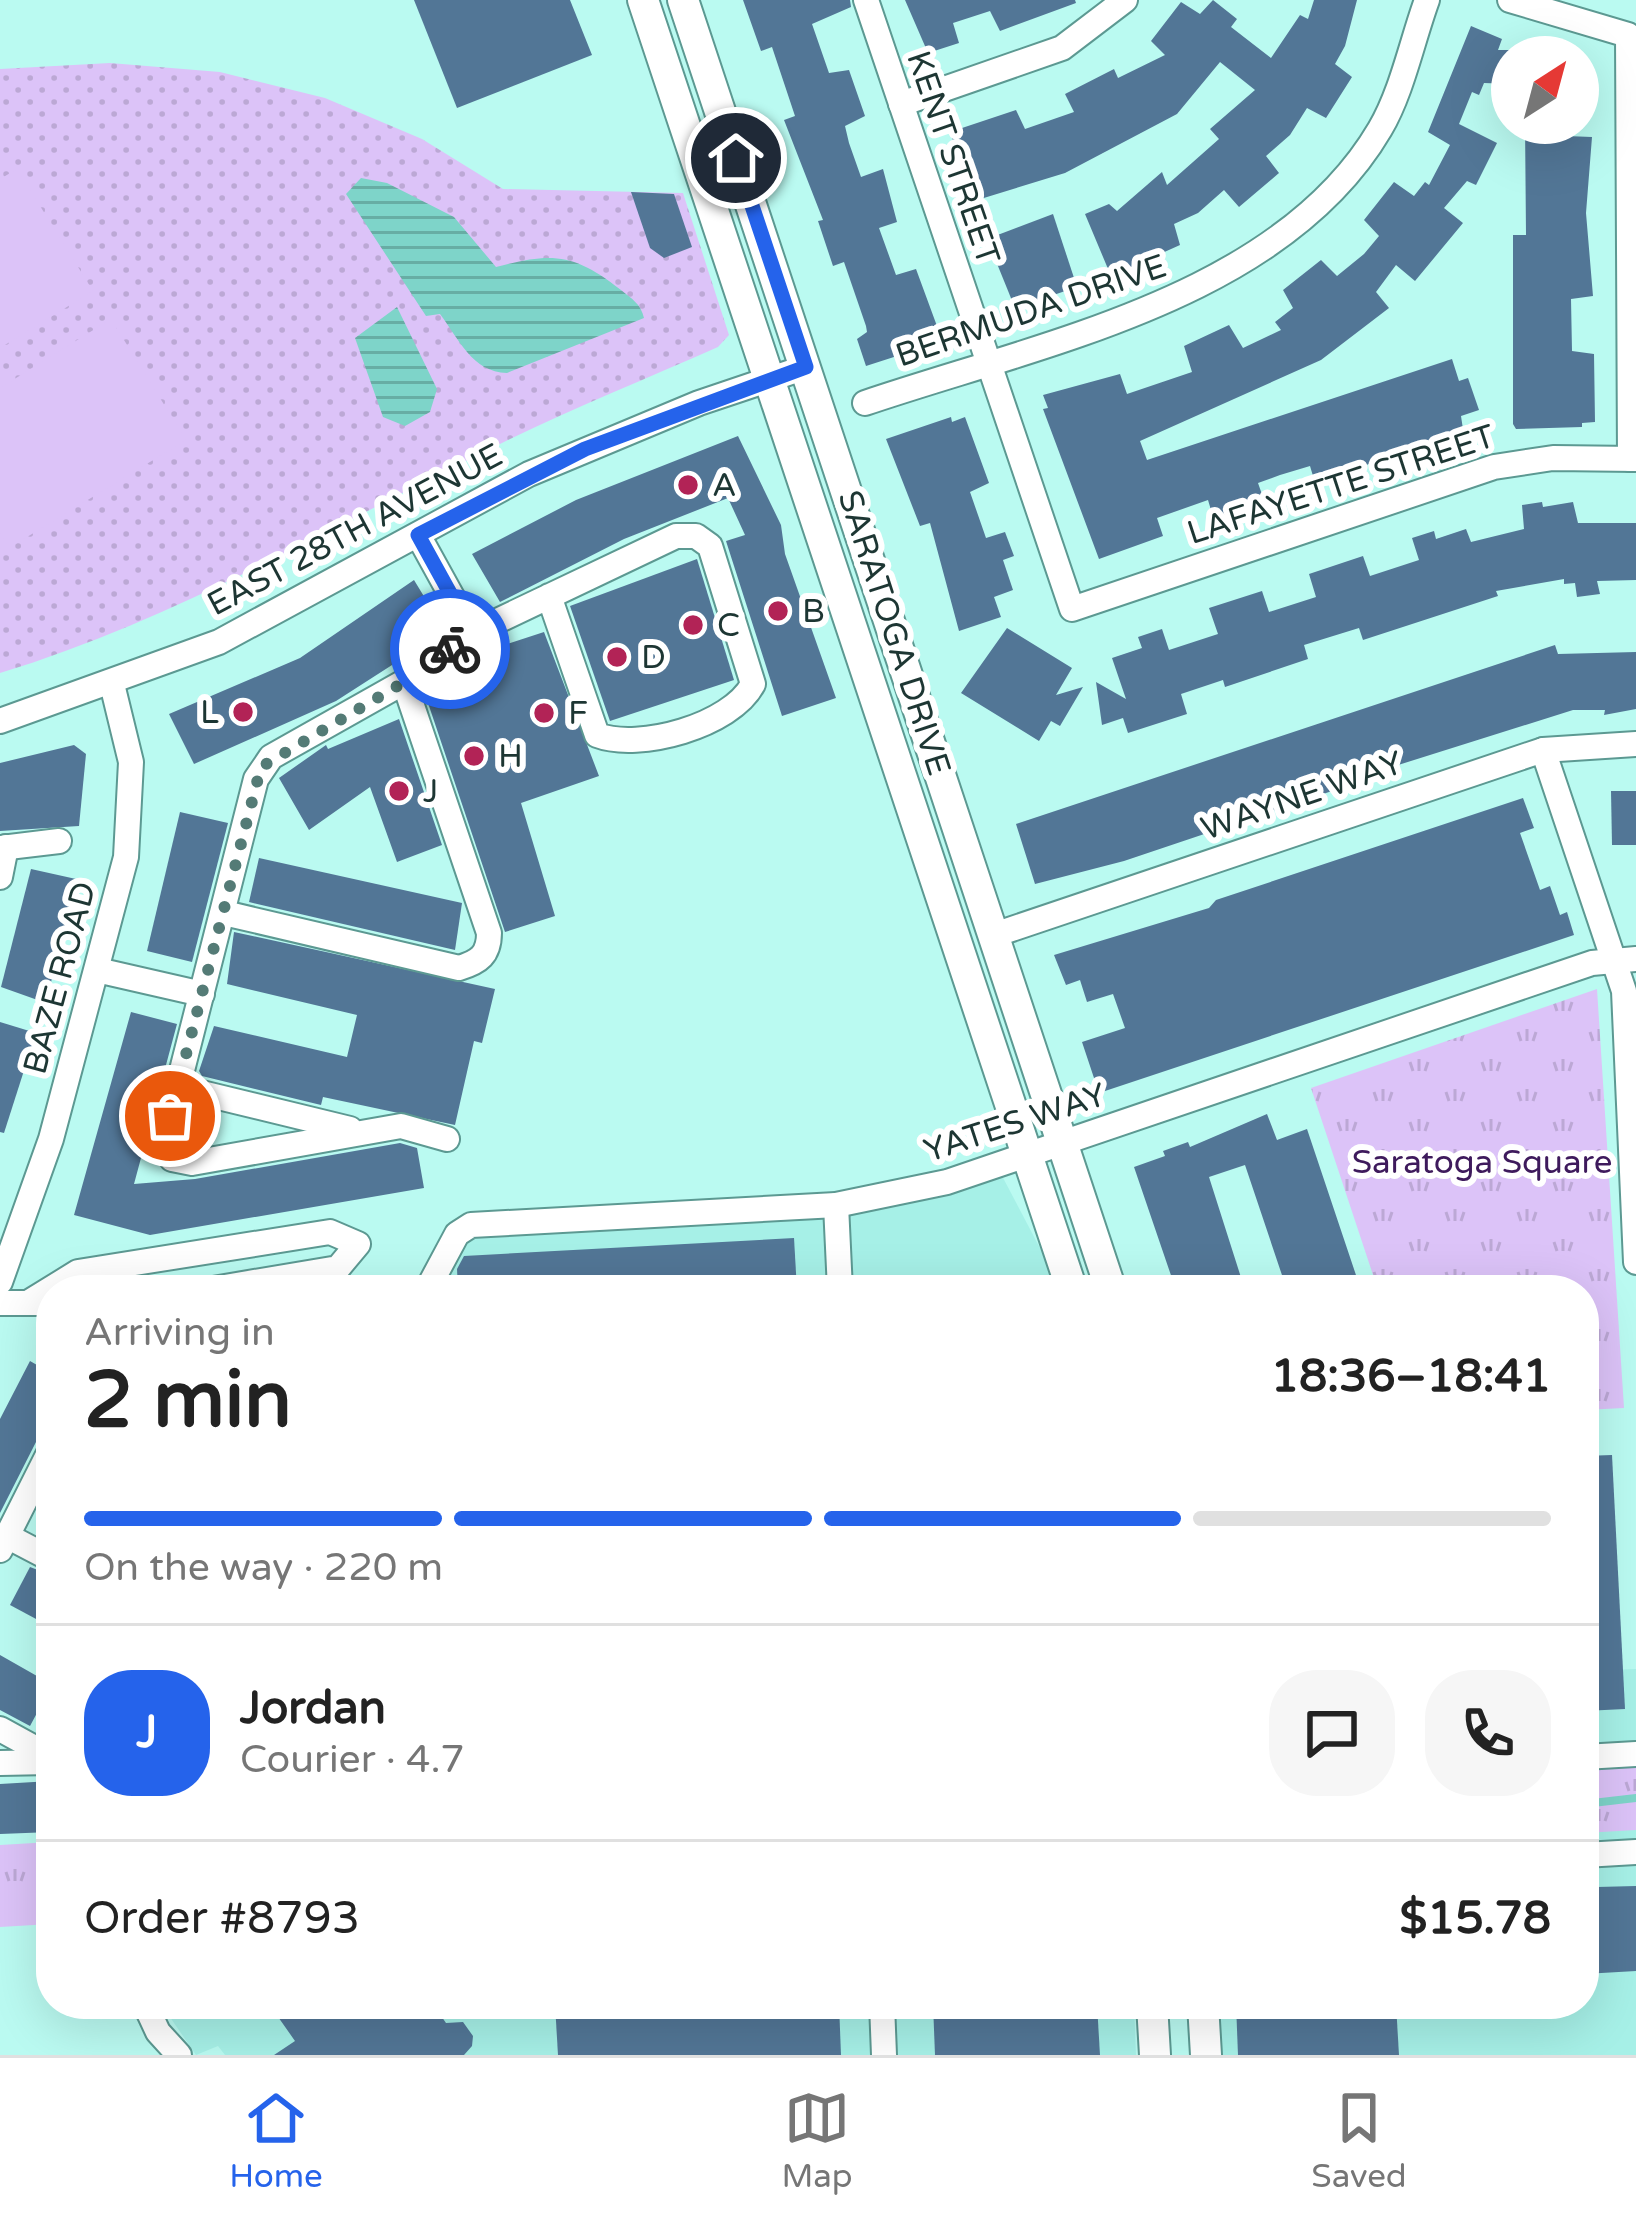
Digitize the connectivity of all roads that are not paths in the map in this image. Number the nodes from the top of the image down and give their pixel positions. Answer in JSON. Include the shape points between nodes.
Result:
{"nodes":[{"id":1,"x":643,"y":0,"type":"edge"},
{"id":2,"x":682,"y":0,"type":"edge"},
{"id":3,"x":866,"y":0,"type":"edge"},
{"id":4,"x":1125,"y":0,"type":"edge"},
{"id":5,"x":1427,"y":0,"type":"edge"},
{"id":6,"x":1510,"y":0,"type":"edge"},
{"id":7,"x":901,"y":104,"type":"junction"},
{"id":8,"x":988,"y":361,"type":"junction"},
{"id":9,"x":806,"y":367,"type":"junction"},
{"id":10,"x":771,"y":379,"type":"junction"},
{"id":11,"x":865,"y":403,"type":"dead end"},
{"id":12,"x":1633,"y":459,"type":"edge"},
{"id":13,"x":418,"y":535,"type":"junction"},
{"id":14,"x":549,"y":596,"type":"junction"},
{"id":15,"x":1072,"y":609,"type":"joint"},
{"id":16,"x":472,"y":633,"type":"junction"},
{"id":17,"x":404,"y":682,"type":"junction"},
{"id":18,"x":112,"y":684,"type":"junction"},
{"id":19,"x":0,"y":721,"type":"edge"},
{"id":20,"x":1636,"y":744,"type":"edge"},
{"id":21,"x":1543,"y":750,"type":"junction"},
{"id":22,"x":59,"y":841,"type":"dead end"},
{"id":23,"x":3,"y":848,"type":"edge"},
{"id":24,"x":0,"y":878,"type":"edge"},
{"id":25,"x":224,"y":913,"type":"junction"},
{"id":26,"x":994,"y":935,"type":"junction"},
{"id":27,"x":1624,"y":959,"type":"edge"},
{"id":28,"x":97,"y":970,"type":"junction"},
{"id":29,"x":202,"y":994,"type":"junction"},
{"id":30,"x":177,"y":1087,"type":"junction"},
{"id":31,"x":358,"y":1130,"type":"junction"},
{"id":32,"x":447,"y":1139,"type":"dead end"},
{"id":33,"x":1064,"y":1144,"type":"junction"},
{"id":34,"x":1029,"y":1156,"type":"junction"},
{"id":35,"x":836,"y":1205,"type":"junction"},
{"id":36,"x":1636,"y":1262,"type":"edge"},
{"id":37,"x":74,"y":1275,"type":"edge"},
{"id":38,"x":296,"y":1275,"type":"edge"},
{"id":39,"x":435,"y":1275,"type":"edge"},
{"id":40,"x":839,"y":1275,"type":"edge"},
{"id":41,"x":1067,"y":1275,"type":"edge"},
{"id":42,"x":1106,"y":1275,"type":"edge"},
{"id":43,"x":0,"y":1282,"type":"edge"},
{"id":44,"x":0,"y":1303,"type":"edge"},
{"id":45,"x":36,"y":1303,"type":"edge"},
{"id":46,"x":36,"y":1478,"type":"edge"},
{"id":47,"x":3,"y":1543,"type":"edge"},
{"id":48,"x":36,"y":1554,"type":"edge"},
{"id":49,"x":0,"y":1729,"type":"edge"},
{"id":50,"x":36,"y":1750,"type":"edge"},
{"id":51,"x":1636,"y":1754,"type":"edge"},
{"id":52,"x":1599,"y":1756,"type":"edge"},
{"id":53,"x":36,"y":1760,"type":"edge"},
{"id":54,"x":0,"y":1763,"type":"edge"},
{"id":55,"x":1636,"y":1852,"type":"edge"},
{"id":56,"x":1599,"y":1854,"type":"edge"},
{"id":57,"x":152,"y":2019,"type":"edge"},
{"id":58,"x":883,"y":2019,"type":"edge"},
{"id":59,"x":1153,"y":2019,"type":"edge"},
{"id":60,"x":1204,"y":2019,"type":"edge"},
{"id":61,"x":179,"y":2055,"type":"edge"},
{"id":62,"x":884,"y":2055,"type":"edge"},
{"id":63,"x":1155,"y":2055,"type":"edge"},
{"id":64,"x":1206,"y":2055,"type":"edge"}],
"edges":[{"from":1,"to":10,"type":"main road","name":"SARATOGA DRIVE"},
{"from":2,"to":9,"type":"main road","name":"SARATOGA DRIVE"},
{"from":3,"to":7,"type":"street","name":"KENT STREET"},
{"from":4,"to":7,"type":"street","via":[[1063,48]]},
{"from":5,"to":8,"type":"street","name":"BERMUDA DRIVE","via":[[1381,128],[1330,195],[1262,252],[1172,300]]},
{"from":6,"to":12,"type":"street","via":[[1628,35]]},
{"from":7,"to":8,"type":"street","name":"KENT STREET"},
{"from":8,"to":11,"type":"street","name":"BERMUDA DRIVE"},
{"from":8,"to":15,"type":"street","name":"KENT STREET"},
{"from":9,"to":10,"type":"street","name":"EAST 28TH AVENUE"},
{"from":9,"to":26,"type":"main road","name":"SARATOGA DRIVE"},
{"from":10,"to":13,"type":"street","name":"EAST 28TH AVENUE","via":[[585,449]]},
{"from":10,"to":34,"type":"main road","name":"SARATOGA DRIVE"},
{"from":12,"to":15,"type":"street","name":"LAFAYETTE STREET","via":[[1494,467]]},
{"from":13,"to":16,"type":"street"},
{"from":13,"to":18,"type":"street","name":"EAST 28TH AVENUE","via":[[273,617]]},
{"from":14,"to":14,"type":"street","via":[[676,536],[696,536],[717,560],[753,684],[727,713],[636,744],[597,734]]},
{"from":14,"to":16,"type":"street"},
{"from":16,"to":17,"type":"street"},
{"from":17,"to":25,"type":"street","via":[[261,767]]},
{"from":17,"to":25,"type":"street","via":[[489,949],[459,968]]},
{"from":18,"to":19,"type":"street","name":"EAST 28TH AVENUE"},
{"from":18,"to":28,"type":"street","name":"BAZE ROAD","via":[[131,762],[132,827]]},
{"from":20,"to":21,"type":"street","name":"WAYNE WAY"},
{"from":21,"to":26,"type":"street","name":"WAYNE WAY"},
{"from":21,"to":27,"type":"street"},
{"from":22,"to":23,"type":"street"},
{"from":23,"to":24,"type":"street"},
{"from":25,"to":29,"type":"street"},
{"from":26,"to":33,"type":"main road","name":"SARATOGA DRIVE"},
{"from":27,"to":33,"type":"street","name":"YATES WAY"},
{"from":27,"to":36,"type":"street"},
{"from":28,"to":29,"type":"street"},
{"from":28,"to":43,"type":"street","name":"BAZE ROAD","via":[[51,1139]]},
{"from":29,"to":30,"type":"street"},
{"from":30,"to":31,"type":"street"},
{"from":30,"to":31,"type":"street","via":[[163,1145],[172,1159],[192,1163]]},
{"from":31,"to":32,"type":"street","via":[[401,1126]]},
{"from":33,"to":34,"type":"street","name":"YATES WAY"},
{"from":33,"to":42,"type":"main road","name":"SARATOGA DRIVE"},
{"from":34,"to":35,"type":"street","name":"YATES WAY"},
{"from":34,"to":41,"type":"main road","name":"SARATOGA DRIVE"},
{"from":35,"to":39,"type":"street","name":"YATES WAY","via":[[471,1225],[457,1234]]},
{"from":35,"to":40,"type":"street"},
{"from":37,"to":38,"type":"street","via":[[330,1232],[358,1244],[338,1268]]},
{"from":44,"to":45,"type":"street"},
{"from":46,"to":47,"type":"street"},
{"from":47,"to":48,"type":"street"},
{"from":49,"to":50,"type":"street"},
{"from":51,"to":52,"type":"street"},
{"from":53,"to":54,"type":"street"},
{"from":55,"to":56,"type":"street"},
{"from":57,"to":61,"type":"street"},
{"from":58,"to":62,"type":"street"},
{"from":59,"to":63,"type":"main road"},
{"from":60,"to":64,"type":"main road"}]}
